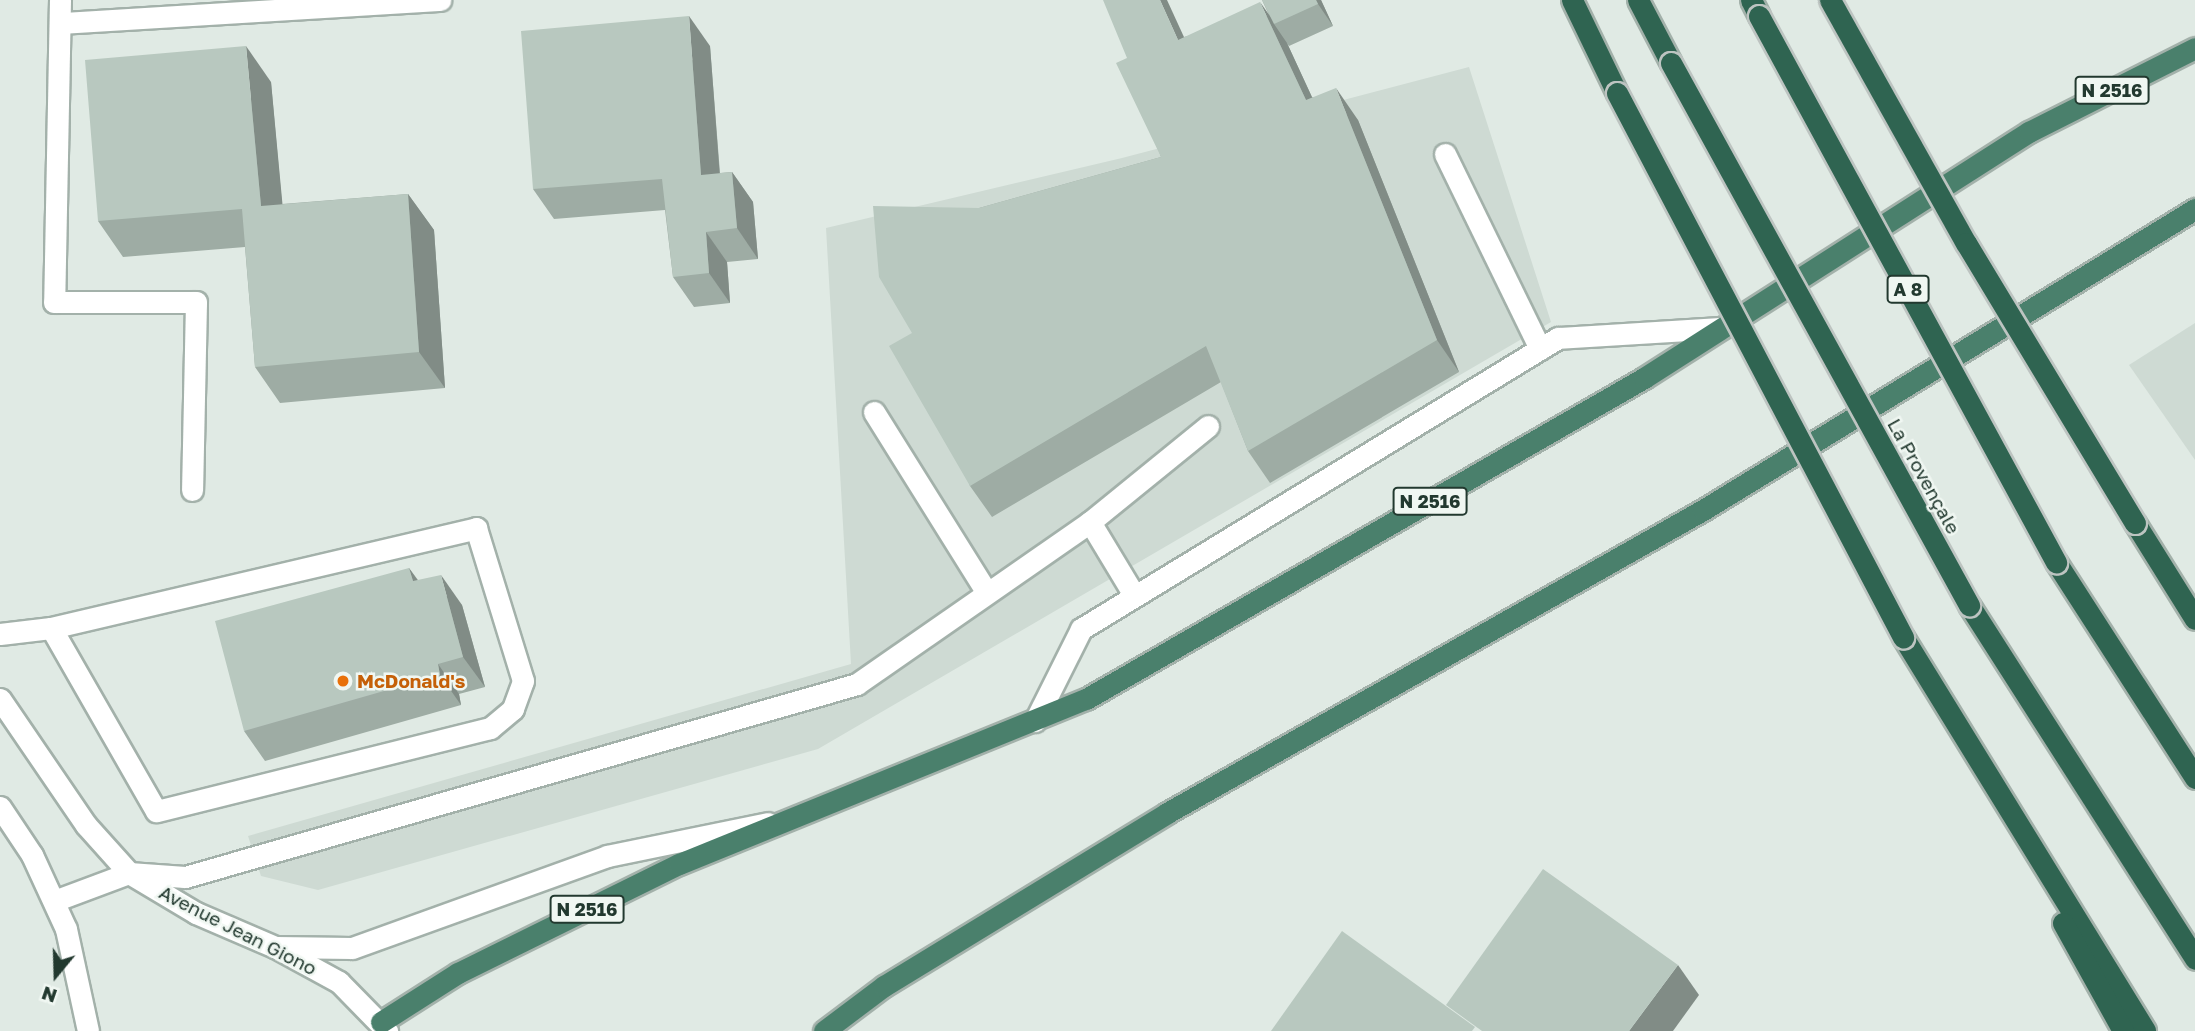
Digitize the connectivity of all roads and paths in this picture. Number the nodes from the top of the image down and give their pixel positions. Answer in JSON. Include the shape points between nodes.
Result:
{"nodes":[{"id":1,"x":60,"y":0,"type":"edge"},
{"id":2,"x":440,"y":0,"type":"edge"},
{"id":3,"x":1572,"y":0,"type":"edge"},
{"id":4,"x":1638,"y":0,"type":"edge"},
{"id":5,"x":1830,"y":0,"type":"edge"},
{"id":6,"x":1755,"y":8,"type":"edge"},
{"id":7,"x":62,"y":23,"type":"junction"},
{"id":8,"x":2195,"y":48,"type":"edge"},
{"id":9,"x":1445,"y":154,"type":"dead end"},
{"id":10,"x":2195,"y":209,"type":"edge"},
{"id":11,"x":1722,"y":328,"type":"junction"},
{"id":12,"x":1540,"y":349,"type":"junction"},
{"id":13,"x":874,"y":412,"type":"dead end"},
{"id":14,"x":1208,"y":426,"type":"dead end"},
{"id":15,"x":192,"y":491,"type":"dead end"},
{"id":16,"x":1090,"y":522,"type":"junction"},
{"id":17,"x":2135,"y":523,"type":"junction"},
{"id":18,"x":986,"y":591,"type":"junction"},
{"id":19,"x":1134,"y":595,"type":"junction"},
{"id":20,"x":2195,"y":602,"type":"edge"},
{"id":21,"x":2195,"y":619,"type":"edge"},
{"id":22,"x":51,"y":628,"type":"junction"},
{"id":23,"x":0,"y":634,"type":"edge"},
{"id":24,"x":1903,"y":637,"type":"junction"},
{"id":25,"x":0,"y":699,"type":"edge"},
{"id":26,"x":1035,"y":721,"type":"junction"},
{"id":27,"x":2195,"y":778,"type":"edge"},
{"id":28,"x":0,"y":807,"type":"edge"},
{"id":29,"x":803,"y":817,"type":"junction"},
{"id":30,"x":129,"y":873,"type":"junction"},
{"id":31,"x":54,"y":901,"type":"junction"},
{"id":32,"x":275,"y":947,"type":"junction"},
{"id":33,"x":2195,"y":960,"type":"edge"},
{"id":34,"x":379,"y":1028,"type":"edge"},
{"id":35,"x":88,"y":1031,"type":"edge"},
{"id":36,"x":824,"y":1031,"type":"edge"},
{"id":37,"x":2123,"y":1031,"type":"edge"},
{"id":38,"x":2145,"y":1031,"type":"edge"}],
"edges":[{"from":1,"to":7,"type":"main road"},
{"from":2,"to":7,"type":"main road"},
{"from":3,"to":24,"type":"highway","bridge":true},
{"from":4,"to":33,"type":"highway","name":"La Provençale","bridge":true,"via":[[1969,605]]},
{"from":5,"to":17,"type":"highway","bridge":true,"via":[[1966,243]]},
{"from":6,"to":27,"type":"highway","number":"A 8","bridge":true,"via":[[2056,562]]},
{"from":7,"to":15,"type":"main road","via":[[54,302],[196,302]]},
{"from":8,"to":11,"type":"highway","number":"N 2516","via":[[2029,132]]},
{"from":9,"to":12,"type":"main road"},
{"from":10,"to":36,"type":"highway","via":[[1703,510],[1167,813],[884,986]]},
{"from":11,"to":12,"type":"main road","via":[[1558,338]]},
{"from":11,"to":26,"type":"highway","number":"N 2516","via":[[1644,378],[1086,699]]},
{"from":12,"to":19,"type":"main road"},
{"from":13,"to":18,"type":"main road"},
{"from":14,"to":16,"type":"main road"},
{"from":16,"to":18,"type":"main road"},
{"from":16,"to":19,"type":"main road"},
{"from":17,"to":20,"type":"highway"},
{"from":17,"to":21,"type":"highway"},
{"from":18,"to":30,"type":"main road","via":[[857,684],[185,877]]},
{"from":19,"to":26,"type":"main road","via":[[1081,629]]},
{"from":22,"to":22,"type":"main road","via":[[156,811],[490,728],[513,709],[523,681],[476,528]]},
{"from":22,"to":23,"type":"main road"},
{"from":24,"to":37,"type":"highway"},
{"from":24,"to":38,"type":"highway"},
{"from":25,"to":30,"type":"main road","name":"Avenue Jean Giono","via":[[86,825]]},
{"from":26,"to":29,"type":"highway","number":"N 2516"},
{"from":28,"to":31,"type":"main road","via":[[32,855]]},
{"from":29,"to":32,"type":"main road","number":"N 2516","via":[[610,855],[352,948]]},
{"from":29,"to":34,"type":"highway","number":"N 2516","via":[[667,870],[458,973]]},
{"from":30,"to":31,"type":"main road"},
{"from":30,"to":32,"type":"main road","name":"Avenue Jean Giono","via":[[197,913]]},
{"from":31,"to":35,"type":"main road","via":[[66,929]]},
{"from":32,"to":34,"type":"main road","name":"Avenue Jean Giono","via":[[338,982]]}]}
